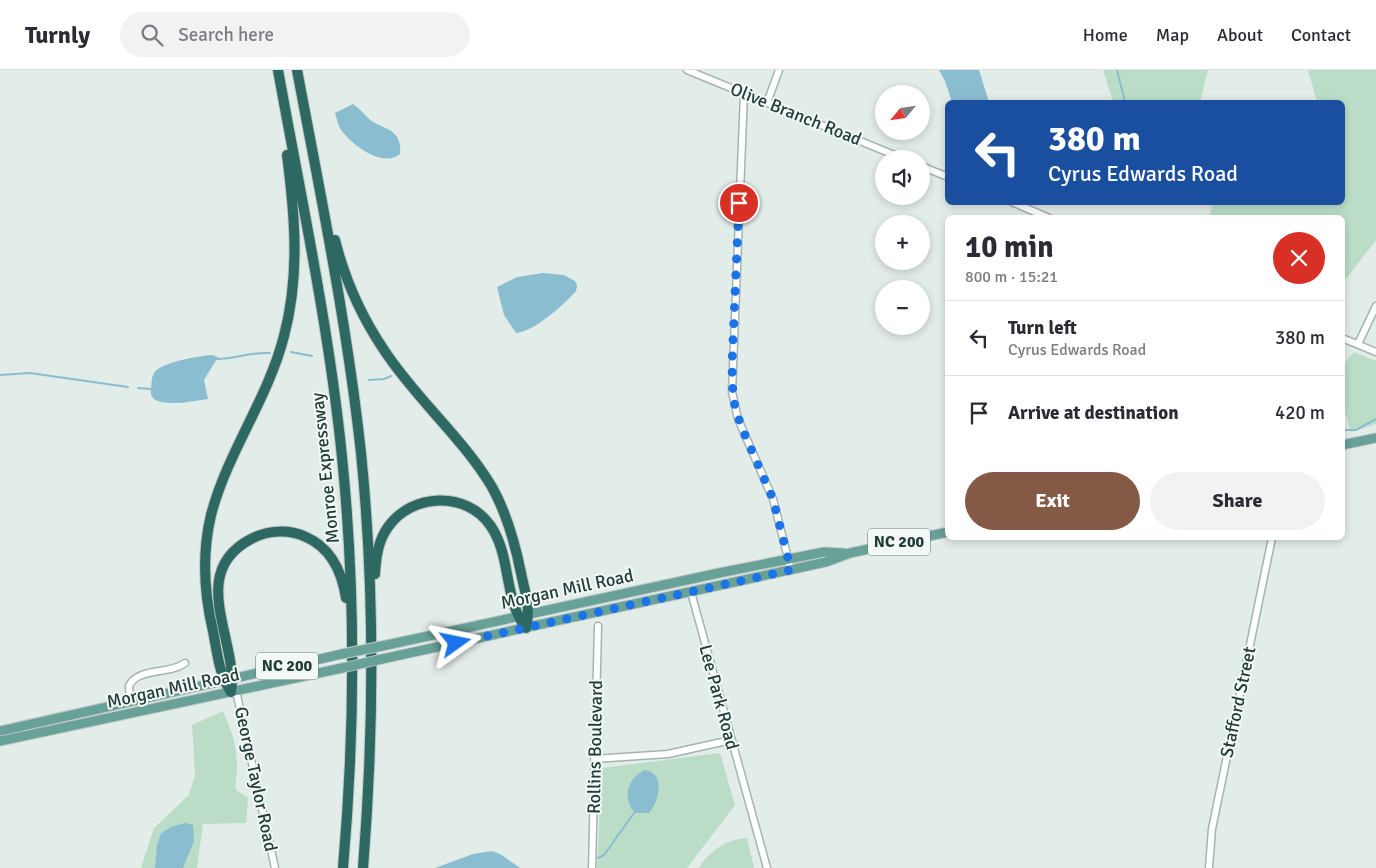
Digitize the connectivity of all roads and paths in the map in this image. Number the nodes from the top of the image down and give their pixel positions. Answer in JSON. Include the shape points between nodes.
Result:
{"nodes":[{"id":1,"x":277,"y":70,"type":"edge"},
{"id":2,"x":297,"y":70,"type":"edge"},
{"id":3,"x":687,"y":70,"type":"edge"},
{"id":4,"x":779,"y":70,"type":"edge"},
{"id":5,"x":744,"y":93,"type":"junction"},
{"id":6,"x":767,"y":103,"type":"junction"},
{"id":7,"x":882,"y":150,"type":"edge"},
{"id":8,"x":930,"y":169,"type":"edge"},
{"id":9,"x":316,"y":174,"type":"junction"},
{"id":10,"x":945,"y":175,"type":"edge"},
{"id":11,"x":1019,"y":205,"type":"edge"},
{"id":12,"x":1042,"y":215,"type":"edge"},
{"id":13,"x":1376,"y":306,"type":"edge"},
{"id":14,"x":1345,"y":339,"type":"edge"},
{"id":15,"x":1358,"y":344,"type":"junction"},
{"id":16,"x":1376,"y":352,"type":"edge"},
{"id":17,"x":1376,"y":438,"type":"edge"},
{"id":18,"x":1345,"y":444,"type":"edge"},
{"id":19,"x":945,"y":533,"type":"edge"},
{"id":20,"x":1272,"y":540,"type":"edge"},
{"id":21,"x":850,"y":553,"type":"junction"},
{"id":22,"x":788,"y":560,"type":"junction"},
{"id":23,"x":791,"y":570,"type":"junction"},
{"id":24,"x":691,"y":592,"type":"junction"},
{"id":25,"x":530,"y":614,"type":"junction"},
{"id":26,"x":517,"y":617,"type":"junction"},
{"id":27,"x":371,"y":620,"type":"junction"},
{"id":28,"x":598,"y":626,"type":"dead end"},
{"id":29,"x":526,"y":628,"type":"junction"},
{"id":30,"x":352,"y":641,"type":"junction"},
{"id":31,"x":185,"y":663,"type":"dead end"},
{"id":32,"x":228,"y":680,"type":"junction"},
{"id":33,"x":234,"y":691,"type":"junction"},
{"id":34,"x":130,"y":702,"type":"junction"},
{"id":35,"x":0,"y":731,"type":"edge"},
{"id":36,"x":731,"y":740,"type":"junction"},
{"id":37,"x":0,"y":742,"type":"edge"},
{"id":38,"x":594,"y":760,"type":"junction"},
{"id":39,"x":275,"y":868,"type":"edge"},
{"id":40,"x":343,"y":868,"type":"edge"},
{"id":41,"x":362,"y":868,"type":"edge"},
{"id":42,"x":592,"y":868,"type":"edge"},
{"id":43,"x":767,"y":868,"type":"edge"},
{"id":44,"x":1209,"y":868,"type":"edge"}],
"edges":[{"from":1,"to":30,"type":"highway","name":"Monroe Expressway","via":[[337,415],[348,538]]},
{"from":1,"to":32,"type":"highway","via":[[294,212],[294,274],[289,315],[277,361],[220,488],[209,527],[206,596]]},
{"from":2,"to":9,"type":"highway","name":"Monroe Expressway"},
{"from":3,"to":5,"type":"street","name":"Olive Branch Road"},
{"from":4,"to":6,"type":"street"},
{"from":5,"to":6,"type":"street","name":"Olive Branch Road"},
{"from":5,"to":22,"type":"street","via":[[732,392],[738,419],[773,499]]},
{"from":6,"to":7,"type":"street","name":"Olive Branch Road"},
{"from":8,"to":10,"type":"street"},
{"from":9,"to":25,"type":"highway","via":[[344,272],[367,322],[393,363],[477,466],[499,500],[513,538]]},
{"from":9,"to":27,"type":"highway","name":"Monroe Expressway","via":[[356,412]]},
{"from":11,"to":12,"type":"street"},
{"from":13,"to":15,"type":"street"},
{"from":14,"to":15,"type":"street"},
{"from":15,"to":16,"type":"street"},
{"from":17,"to":18,"type":"main road"},
{"from":19,"to":21,"type":"main road","name":"Morgan Mill Road","number":"NC 200"},
{"from":20,"to":44,"type":"street","name":"Stafford Street","via":[[1212,829]]},
{"from":21,"to":22,"type":"main road","name":"Morgan Mill Road","number":"NC 200","via":[[824,552]]},
{"from":21,"to":23,"type":"main road","name":"Morgan Mill Road","number":"NC 200"},
{"from":22,"to":23,"type":"street"},
{"from":22,"to":25,"type":"main road","name":"Morgan Mill Road","number":"NC 200"},
{"from":23,"to":24,"type":"main road","name":"Morgan Mill Road","number":"NC 200"},
{"from":24,"to":29,"type":"main road","name":"Morgan Mill Road","number":"NC 200"},
{"from":24,"to":36,"type":"street","name":"Lee Park Road"},
{"from":25,"to":26,"type":"main road","name":"Morgan Mill Road","number":"NC 200"},
{"from":25,"to":29,"type":"highway"},
{"from":26,"to":27,"type":"highway","via":[[504,556],[491,526],[468,507],[438,500],[415,505],[403,512],[384,534],[376,561]]},
{"from":26,"to":29,"type":"highway"},
{"from":26,"to":32,"type":"main road","name":"Morgan Mill Road","number":"NC 200","bridge":true},
{"from":27,"to":41,"type":"highway","name":"Monroe Expressway","via":[[370,745]]},
{"from":28,"to":38,"type":"street","name":"Rollins Boulevard"},
{"from":29,"to":33,"type":"main road","name":"Morgan Mill Road","number":"NC 200","bridge":true},
{"from":30,"to":32,"type":"highway","via":[[343,582],[327,552],[300,534],[280,531],[260,534],[232,554],[219,580],[219,608]]},
{"from":30,"to":40,"type":"highway","name":"Monroe Expressway","via":[[351,744]]},
{"from":31,"to":34,"type":"street","via":[[133,679],[129,686]]},
{"from":32,"to":33,"type":"highway"},
{"from":32,"to":34,"type":"main road","name":"Morgan Mill Road","number":"NC 200"},
{"from":33,"to":37,"type":"main road","name":"Morgan Mill Road","number":"NC 200"},
{"from":33,"to":39,"type":"street","name":"George Taylor Road"},
{"from":34,"to":35,"type":"main road","name":"Morgan Mill Road","number":"NC 200"},
{"from":36,"to":38,"type":"street","via":[[668,754]]},
{"from":36,"to":43,"type":"street","name":"Lee Park Road"},
{"from":38,"to":42,"type":"street","name":"Rollins Boulevard"}]}
